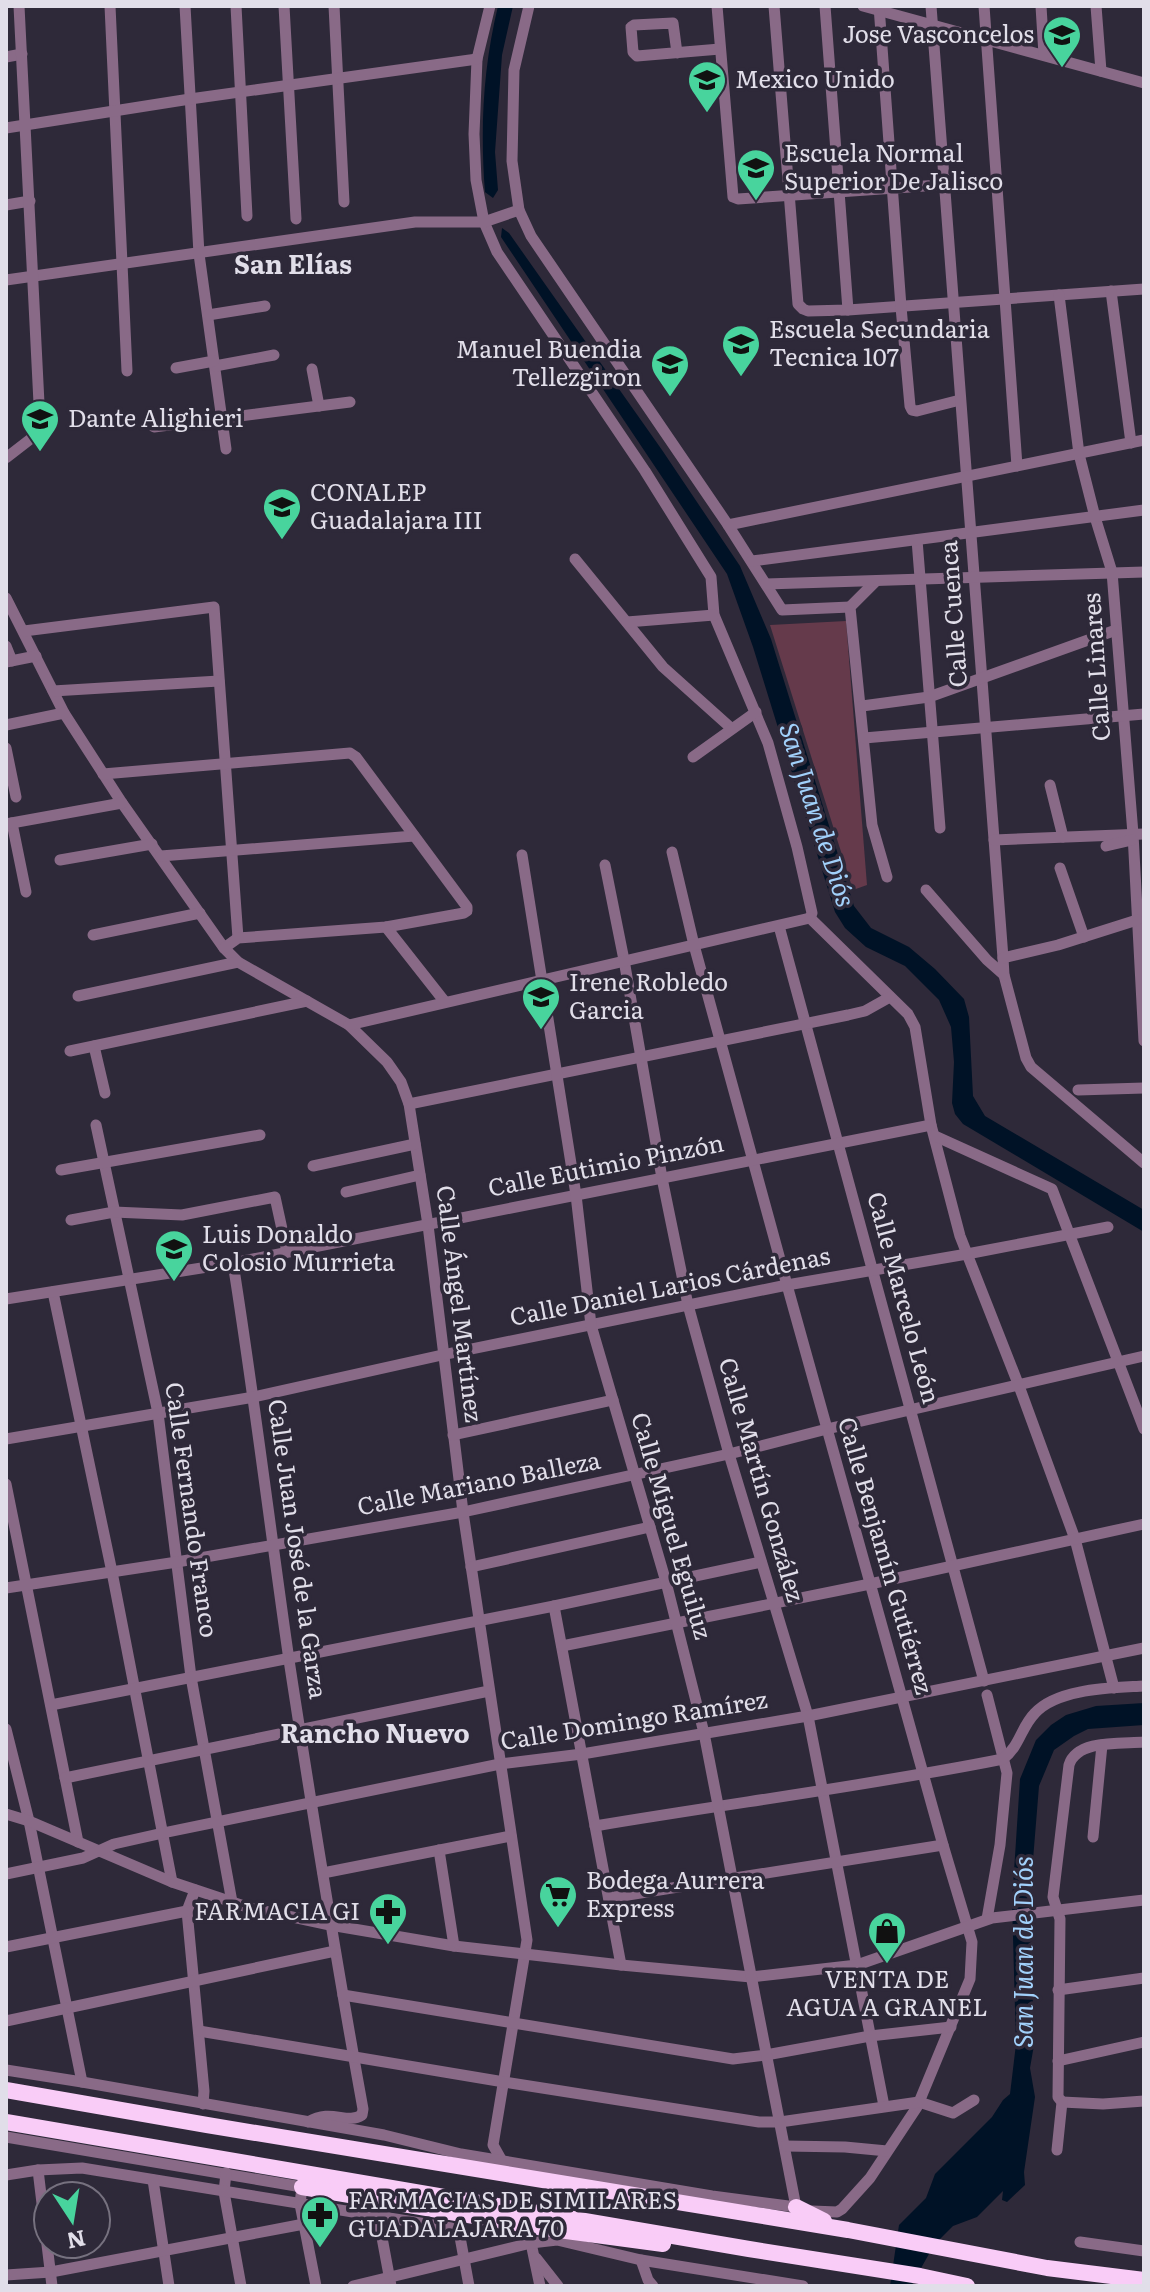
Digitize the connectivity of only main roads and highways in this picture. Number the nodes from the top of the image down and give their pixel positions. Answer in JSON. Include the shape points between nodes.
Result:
{"nodes":[{"id":1,"x":6,"y":2090,"type":"edge"},
{"id":2,"x":7,"y":2133,"type":"edge"},
{"id":3,"x":653,"y":2186,"type":"road end"},
{"id":4,"x":301,"y":2196,"type":"road end"},
{"id":5,"x":712,"y":2196,"type":"road end"},
{"id":6,"x":680,"y":2202,"type":"junction"},
{"id":7,"x":800,"y":2209,"type":"road end"},
{"id":8,"x":848,"y":2230,"type":"junction"},
{"id":9,"x":749,"y":2249,"type":"junction"},
{"id":10,"x":1144,"y":2280,"type":"edge"},
{"id":11,"x":967,"y":2286,"type":"edge"}],
"edges":[{"from":1,"to":6,"type":"highway"},
{"from":2,"to":9,"type":"highway"},
{"from":3,"to":6,"type":"highway"},
{"from":4,"to":9,"type":"highway","via":[[644,2243]]},
{"from":5,"to":6,"type":"highway"},
{"from":6,"to":8,"type":"highway"},
{"from":7,"to":8,"type":"highway"},
{"from":8,"to":10,"type":"highway","via":[[1047,2268]]},
{"from":9,"to":11,"type":"highway"}]}
